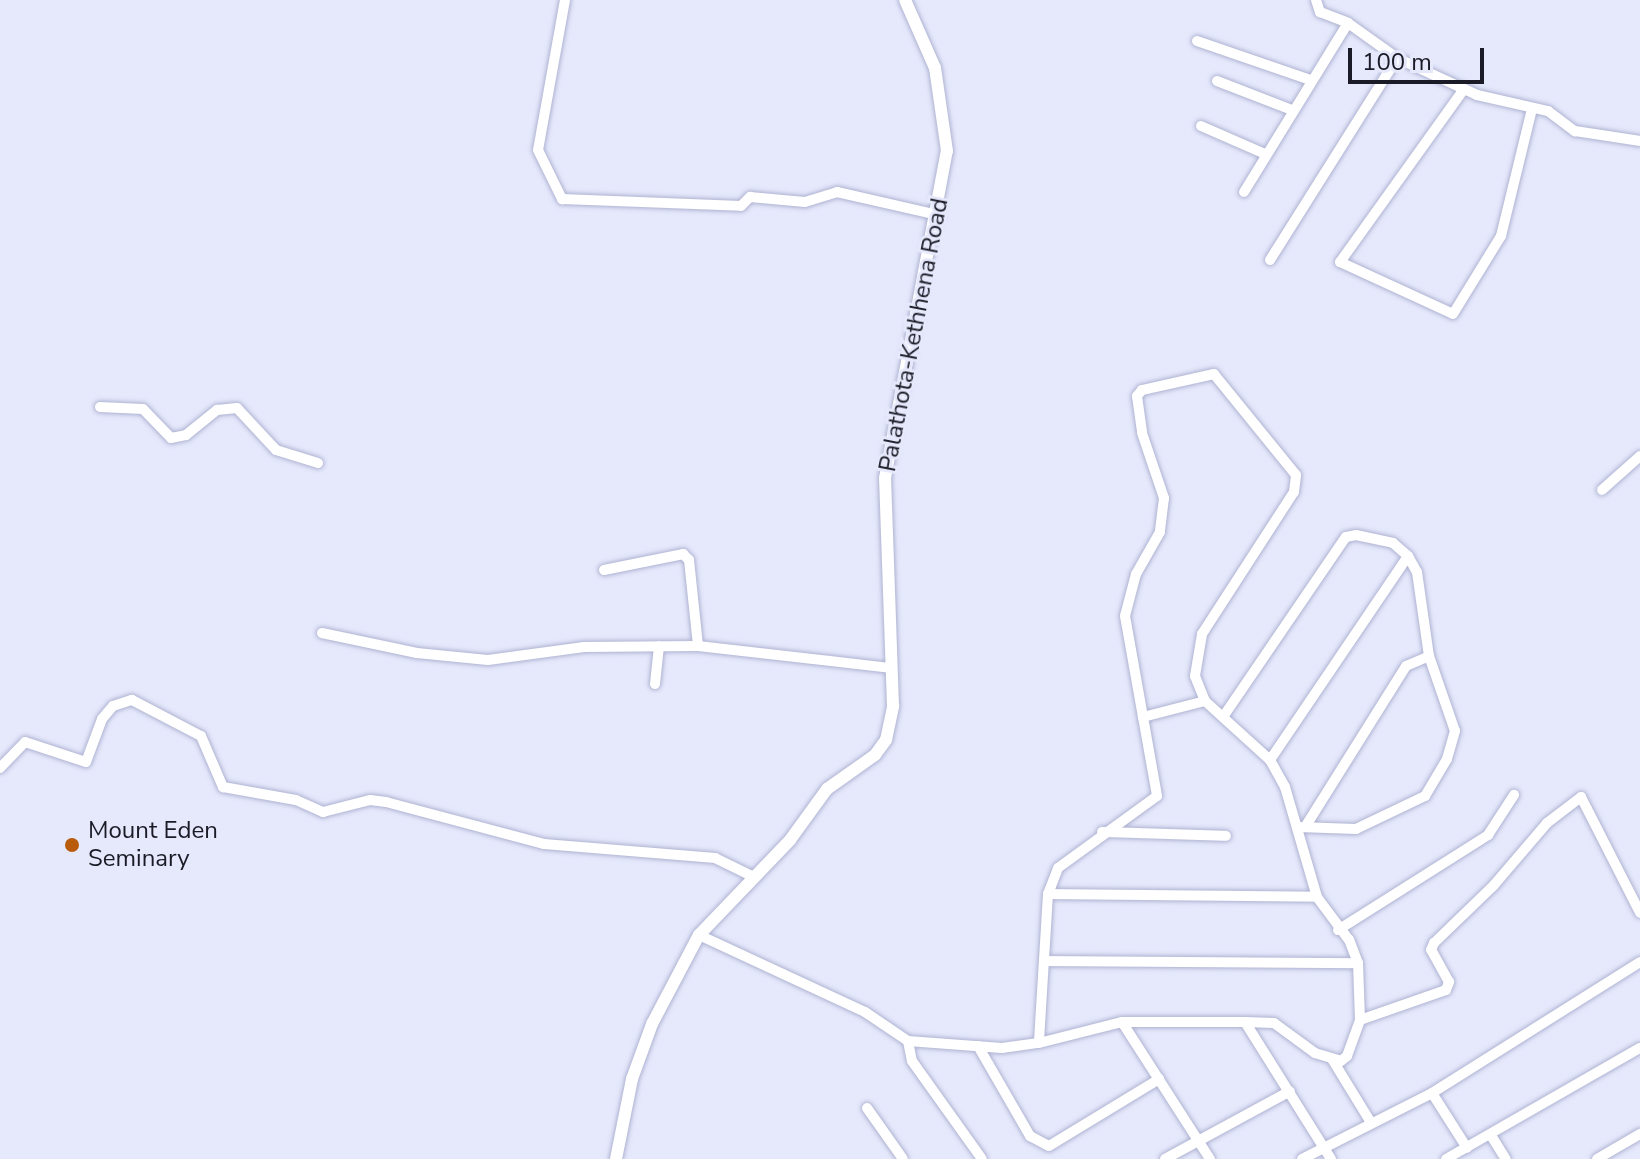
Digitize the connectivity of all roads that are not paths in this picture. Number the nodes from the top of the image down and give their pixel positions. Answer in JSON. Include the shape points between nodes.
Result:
{"nodes":[{"id":1,"x":565,"y":0,"type":"edge"},
{"id":2,"x":905,"y":0,"type":"edge"},
{"id":3,"x":1316,"y":0,"type":"edge"},
{"id":4,"x":1348,"y":23,"type":"junction"},
{"id":5,"x":1197,"y":41,"type":"dead end"},
{"id":6,"x":1397,"y":58,"type":"junction"},
{"id":7,"x":1310,"y":80,"type":"junction"},
{"id":8,"x":1217,"y":81,"type":"dead end"},
{"id":9,"x":1464,"y":89,"type":"junction"},
{"id":10,"x":1532,"y":109,"type":"junction"},
{"id":11,"x":1292,"y":110,"type":"junction"},
{"id":12,"x":1201,"y":126,"type":"dead end"},
{"id":13,"x":1640,"y":141,"type":"edge"},
{"id":14,"x":1265,"y":154,"type":"junction"},
{"id":15,"x":1244,"y":192,"type":"dead end"},
{"id":16,"x":938,"y":215,"type":"junction"},
{"id":17,"x":1270,"y":260,"type":"dead end"},
{"id":18,"x":100,"y":407,"type":"dead end"},
{"id":19,"x":1640,"y":456,"type":"edge"},
{"id":20,"x":318,"y":463,"type":"dead end"},
{"id":21,"x":1602,"y":490,"type":"dead end"},
{"id":22,"x":1408,"y":556,"type":"junction"},
{"id":23,"x":604,"y":570,"type":"dead end"},
{"id":24,"x":322,"y":633,"type":"dead end"},
{"id":25,"x":659,"y":646,"type":"junction"},
{"id":26,"x":698,"y":646,"type":"junction"},
{"id":27,"x":1429,"y":656,"type":"junction"},
{"id":28,"x":890,"y":668,"type":"junction"},
{"id":29,"x":655,"y":684,"type":"dead end"},
{"id":30,"x":1205,"y":701,"type":"junction"},
{"id":31,"x":1143,"y":717,"type":"junction"},
{"id":32,"x":1223,"y":717,"type":"junction"},
{"id":33,"x":1270,"y":760,"type":"junction"},
{"id":34,"x":0,"y":768,"type":"edge"},
{"id":35,"x":1514,"y":795,"type":"dead end"},
{"id":36,"x":1302,"y":826,"type":"junction"},
{"id":37,"x":1102,"y":832,"type":"junction"},
{"id":38,"x":1226,"y":836,"type":"dead end"},
{"id":39,"x":752,"y":876,"type":"junction"},
{"id":40,"x":1048,"y":894,"type":"junction"},
{"id":41,"x":1317,"y":897,"type":"junction"},
{"id":42,"x":1640,"y":913,"type":"edge"},
{"id":43,"x":1338,"y":930,"type":"junction"},
{"id":44,"x":699,"y":935,"type":"junction"},
{"id":45,"x":1044,"y":961,"type":"junction"},
{"id":46,"x":1640,"y":962,"type":"edge"},
{"id":47,"x":1358,"y":963,"type":"junction"},
{"id":48,"x":1360,"y":1020,"type":"junction"},
{"id":49,"x":1122,"y":1022,"type":"junction"},
{"id":50,"x":1245,"y":1022,"type":"junction"},
{"id":51,"x":908,"y":1041,"type":"junction"},
{"id":52,"x":1039,"y":1043,"type":"junction"},
{"id":53,"x":978,"y":1046,"type":"junction"},
{"id":54,"x":1640,"y":1048,"type":"edge"},
{"id":55,"x":1332,"y":1059,"type":"junction"},
{"id":56,"x":1159,"y":1079,"type":"junction"},
{"id":57,"x":1290,"y":1091,"type":"junction"},
{"id":58,"x":1432,"y":1093,"type":"junction"},
{"id":59,"x":867,"y":1108,"type":"dead end"},
{"id":60,"x":1370,"y":1121,"type":"junction"},
{"id":61,"x":1640,"y":1134,"type":"edge"},
{"id":62,"x":1492,"y":1137,"type":"junction"},
{"id":63,"x":1197,"y":1138,"type":"junction"},
{"id":64,"x":1323,"y":1146,"type":"junction"},
{"id":65,"x":1467,"y":1148,"type":"junction"},
{"id":66,"x":616,"y":1159,"type":"edge"},
{"id":67,"x":903,"y":1159,"type":"edge"},
{"id":68,"x":982,"y":1159,"type":"edge"},
{"id":69,"x":1165,"y":1159,"type":"edge"},
{"id":70,"x":1210,"y":1159,"type":"edge"},
{"id":71,"x":1302,"y":1159,"type":"edge"},
{"id":72,"x":1331,"y":1159,"type":"edge"},
{"id":73,"x":1446,"y":1159,"type":"edge"},
{"id":74,"x":1506,"y":1159,"type":"edge"},
{"id":75,"x":1597,"y":1159,"type":"edge"}],
"edges":[{"from":1,"to":16,"type":"street","via":[[538,150],[562,199],[741,206],[750,197],[805,202],[837,192]]},
{"from":2,"to":16,"type":"street","name":"Palathota-Kethhena Road","via":[[942,91],[947,151]]},
{"from":3,"to":4,"type":"street","via":[[1320,12]]},
{"from":4,"to":6,"type":"street"},
{"from":4,"to":7,"type":"street"},
{"from":5,"to":7,"type":"street"},
{"from":6,"to":9,"type":"street"},
{"from":6,"to":17,"type":"street"},
{"from":7,"to":11,"type":"street"},
{"from":8,"to":11,"type":"street"},
{"from":9,"to":10,"type":"street"},
{"from":9,"to":10,"type":"street","via":[[1340,262],[1453,314],[1501,236]]},
{"from":10,"to":13,"type":"street","via":[[1548,111],[1575,131]]},
{"from":11,"to":14,"type":"street"},
{"from":12,"to":14,"type":"street"},
{"from":14,"to":15,"type":"street"},
{"from":16,"to":28,"type":"street","name":"Palathota-Kethhena Road","via":[[885,478]]},
{"from":18,"to":20,"type":"street","via":[[143,409],[171,438],[186,435],[217,410],[237,408],[276,450]]},
{"from":19,"to":21,"type":"street"},
{"from":22,"to":27,"type":"street","via":[[1417,572]]},
{"from":22,"to":32,"type":"street","via":[[1393,543],[1346,537]]},
{"from":22,"to":33,"type":"street"},
{"from":23,"to":26,"type":"street","via":[[683,554],[689,560]]},
{"from":24,"to":25,"type":"street","via":[[417,653],[488,660],[584,647]]},
{"from":25,"to":26,"type":"street"},
{"from":25,"to":29,"type":"street"},
{"from":26,"to":28,"type":"street"},
{"from":27,"to":36,"type":"street","via":[[1406,666]]},
{"from":27,"to":36,"type":"street","via":[[1455,731],[1447,759],[1425,796],[1356,829]]},
{"from":28,"to":39,"type":"street","name":"Palathota-Kethhena Road","via":[[893,706],[886,740],[875,755],[827,789],[790,840]]},
{"from":30,"to":31,"type":"street"},
{"from":30,"to":31,"type":"street","via":[[1195,676],[1202,634],[1294,492],[1296,475],[1214,374],[1142,390],[1137,396],[1142,433],[1164,498],[1160,532],[1136,574],[1125,616]]},
{"from":30,"to":32,"type":"street"},
{"from":31,"to":37,"type":"street","via":[[1157,796]]},
{"from":32,"to":33,"type":"street"},
{"from":33,"to":36,"type":"street"},
{"from":34,"to":39,"type":"street","via":[[25,742],[86,762],[102,719],[113,706],[132,700],[201,736],[223,787],[296,800],[323,812],[370,800],[386,802],[544,844],[715,858]]},
{"from":35,"to":43,"type":"street","via":[[1488,835]]},
{"from":36,"to":41,"type":"street"},
{"from":37,"to":38,"type":"street"},
{"from":37,"to":40,"type":"street","via":[[1058,868]]},
{"from":39,"to":44,"type":"street","name":"Palathota-Kethhena Road"},
{"from":40,"to":41,"type":"street"},
{"from":40,"to":45,"type":"street"},
{"from":41,"to":43,"type":"street"},
{"from":42,"to":48,"type":"street","via":[[1581,797],[1547,823],[1504,875],[1434,943],[1431,950],[1449,982],[1446,990]]},
{"from":43,"to":47,"type":"street"},
{"from":44,"to":51,"type":"street","via":[[865,1012]]},
{"from":44,"to":66,"type":"street","name":"Palathota-Kethhena Road","via":[[652,1024],[632,1079]]},
{"from":45,"to":47,"type":"street"},
{"from":45,"to":52,"type":"street"},
{"from":46,"to":58,"type":"street"},
{"from":47,"to":48,"type":"street"},
{"from":48,"to":55,"type":"street","via":[[1347,1056]]},
{"from":49,"to":50,"type":"street"},
{"from":49,"to":52,"type":"street"},
{"from":49,"to":56,"type":"street"},
{"from":50,"to":55,"type":"street","via":[[1274,1023]]},
{"from":50,"to":57,"type":"street"},
{"from":51,"to":53,"type":"street"},
{"from":51,"to":68,"type":"street","via":[[912,1061]]},
{"from":52,"to":53,"type":"street"},
{"from":53,"to":56,"type":"street","via":[[1030,1136],[1049,1146]]},
{"from":54,"to":62,"type":"street"},
{"from":55,"to":60,"type":"street"},
{"from":56,"to":63,"type":"street"},
{"from":57,"to":63,"type":"street"},
{"from":57,"to":64,"type":"street"},
{"from":58,"to":60,"type":"street"},
{"from":58,"to":65,"type":"street"},
{"from":59,"to":67,"type":"street"},
{"from":60,"to":64,"type":"street"},
{"from":61,"to":75,"type":"street"},
{"from":62,"to":65,"type":"street"},
{"from":62,"to":74,"type":"street"},
{"from":63,"to":69,"type":"street"},
{"from":63,"to":70,"type":"street"},
{"from":64,"to":71,"type":"street"},
{"from":64,"to":72,"type":"street"},
{"from":65,"to":73,"type":"street"}]}
